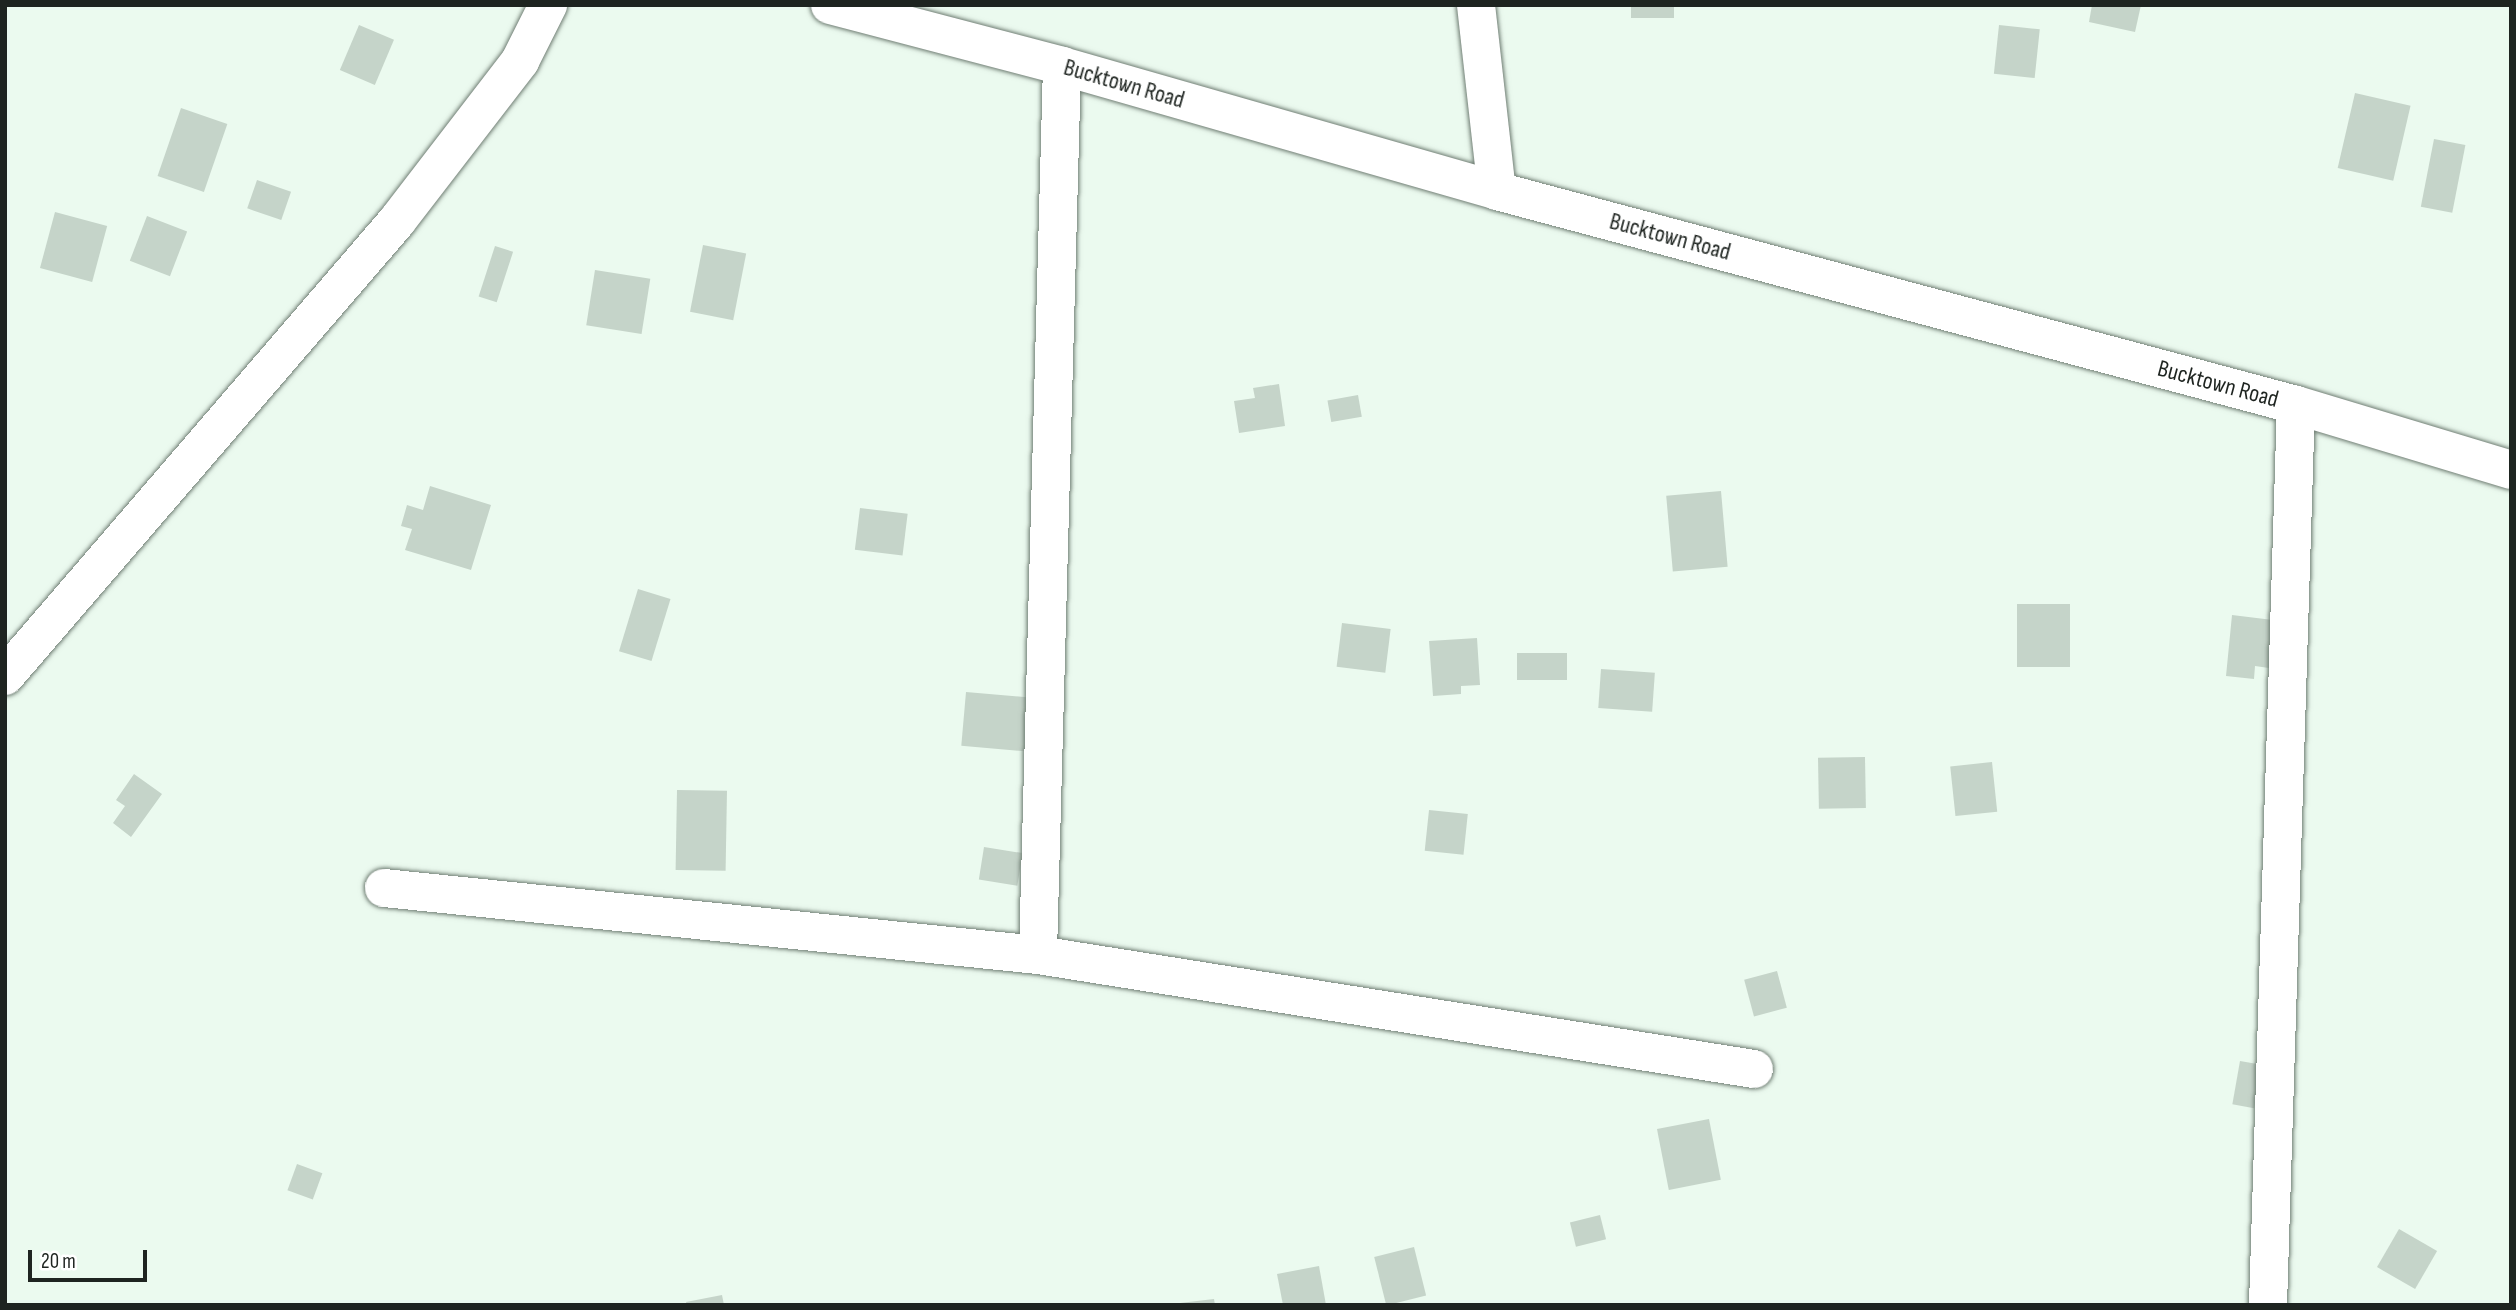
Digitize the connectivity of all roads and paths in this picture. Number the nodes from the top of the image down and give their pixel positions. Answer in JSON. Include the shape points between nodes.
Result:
{"nodes":[{"id":1,"x":548,"y":5,"type":"edge"},
{"id":2,"x":830,"y":5,"type":"edge"},
{"id":3,"x":1476,"y":5,"type":"edge"},
{"id":4,"x":1062,"y":66,"type":"junction"},
{"id":5,"x":1497,"y":191,"type":"junction"},
{"id":6,"x":2296,"y":405,"type":"junction"},
{"id":7,"x":2511,"y":470,"type":"edge"},
{"id":8,"x":5,"y":676,"type":"edge"},
{"id":9,"x":384,"y":888,"type":"dead end"},
{"id":10,"x":1038,"y":955,"type":"junction"},
{"id":11,"x":1754,"y":1069,"type":"dead end"},
{"id":12,"x":2268,"y":1305,"type":"edge"}],
"edges":[{"from":1,"to":8,"type":"street","via":[[520,61],[397,221]]},
{"from":2,"to":4,"type":"street","name":"Bucktown Road"},
{"from":3,"to":5,"type":"street"},
{"from":4,"to":5,"type":"street","name":"Bucktown Road"},
{"from":4,"to":10,"type":"street"},
{"from":5,"to":6,"type":"street","name":"Bucktown Road"},
{"from":6,"to":7,"type":"street","name":"Bucktown Road"},
{"from":6,"to":12,"type":"street"},
{"from":9,"to":10,"type":"street"},
{"from":10,"to":11,"type":"street"}]}
